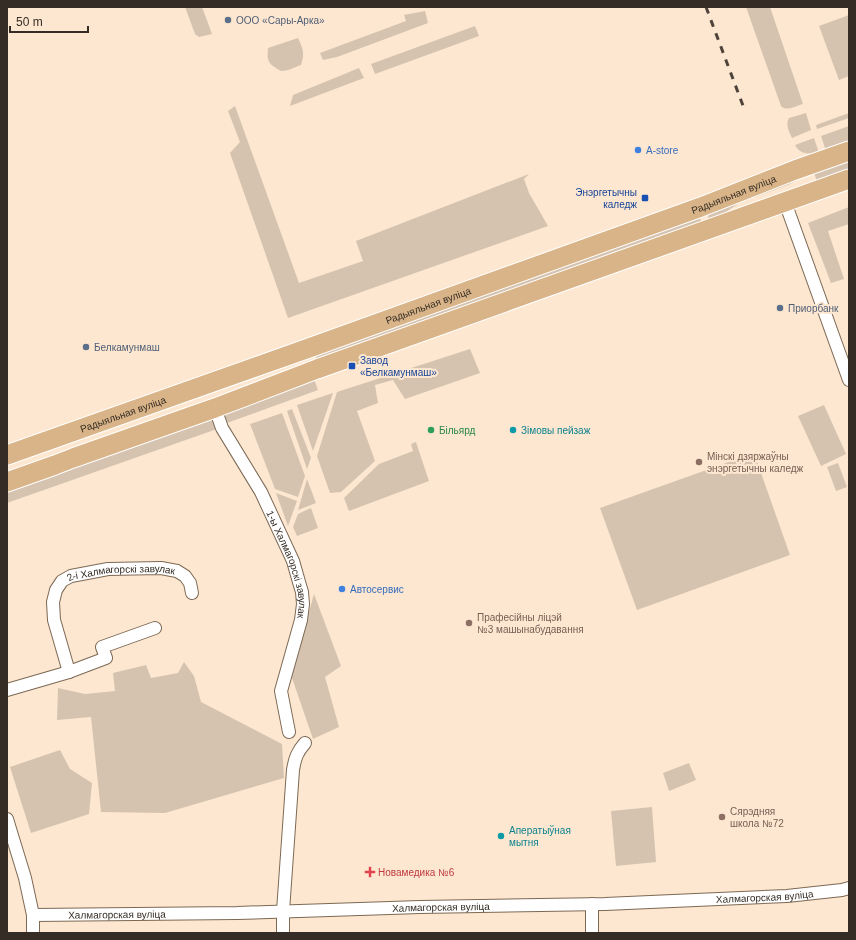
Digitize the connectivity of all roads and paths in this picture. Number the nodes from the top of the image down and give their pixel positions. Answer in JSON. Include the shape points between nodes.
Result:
{"nodes":[{"id":1,"x":849,"y":151,"type":"edge"},
{"id":2,"x":849,"y":179,"type":"edge"},
{"id":3,"x":785,"y":202,"type":"junction"},
{"id":4,"x":849,"y":380,"type":"edge"},
{"id":5,"x":214,"y":408,"type":"junction"},
{"id":6,"x":64,"y":435,"type":"junction"},
{"id":7,"x":7,"y":455,"type":"edge"},
{"id":8,"x":73,"y":458,"type":"junction"},
{"id":9,"x":7,"y":482,"type":"edge"},
{"id":10,"x":192,"y":593,"type":"dead end"},
{"id":11,"x":155,"y":628,"type":"dead end"},
{"id":12,"x":69,"y":672,"type":"junction"},
{"id":13,"x":7,"y":690,"type":"edge"},
{"id":14,"x":289,"y":732,"type":"dead end"},
{"id":15,"x":305,"y":744,"type":"dead end"},
{"id":16,"x":7,"y":819,"type":"edge"},
{"id":17,"x":849,"y":888,"type":"edge"},
{"id":18,"x":592,"y":904,"type":"junction"},
{"id":19,"x":283,"y":911,"type":"junction"},
{"id":20,"x":33,"y":914,"type":"junction"},
{"id":21,"x":33,"y":933,"type":"edge"},
{"id":22,"x":283,"y":933,"type":"edge"},
{"id":23,"x":592,"y":933,"type":"edge"}],
"edges":[{"from":1,"to":6,"type":"main road","name":"Радыяльная вуліца","via":[[317,346]]},
{"from":2,"to":3,"type":"main road"},
{"from":3,"to":4,"type":"street"},
{"from":3,"to":5,"type":"main road"},
{"from":5,"to":8,"type":"main road"},
{"from":5,"to":14,"type":"street","name":"1-ы Халмагорскі завулак","via":[[222,428],[261,492],[293,561],[301,587],[301,620],[281,691]]},
{"from":6,"to":7,"type":"main road","name":"Радыяльная вуліца"},
{"from":6,"to":8,"type":"main road"},
{"from":8,"to":9,"type":"main road"},
{"from":10,"to":12,"type":"street","name":"2-і Халмагорскі завулак","via":[[185,576],[177,571],[161,568],[108,569],[71,576],[62,581],[53,602],[54,620]]},
{"from":11,"to":12,"type":"street","via":[[102,647],[106,658]]},
{"from":12,"to":13,"type":"street"},
{"from":15,"to":19,"type":"street","via":[[294,761]]},
{"from":16,"to":20,"type":"street"},
{"from":17,"to":18,"type":"street","name":"Халмагорская вуліца","via":[[787,896]]},
{"from":18,"to":19,"type":"street","name":"Халмагорская вуліца"},
{"from":18,"to":23,"type":"street"},
{"from":19,"to":20,"type":"street","name":"Халмагорская вуліца"},
{"from":19,"to":22,"type":"street"},
{"from":20,"to":21,"type":"street"}]}
